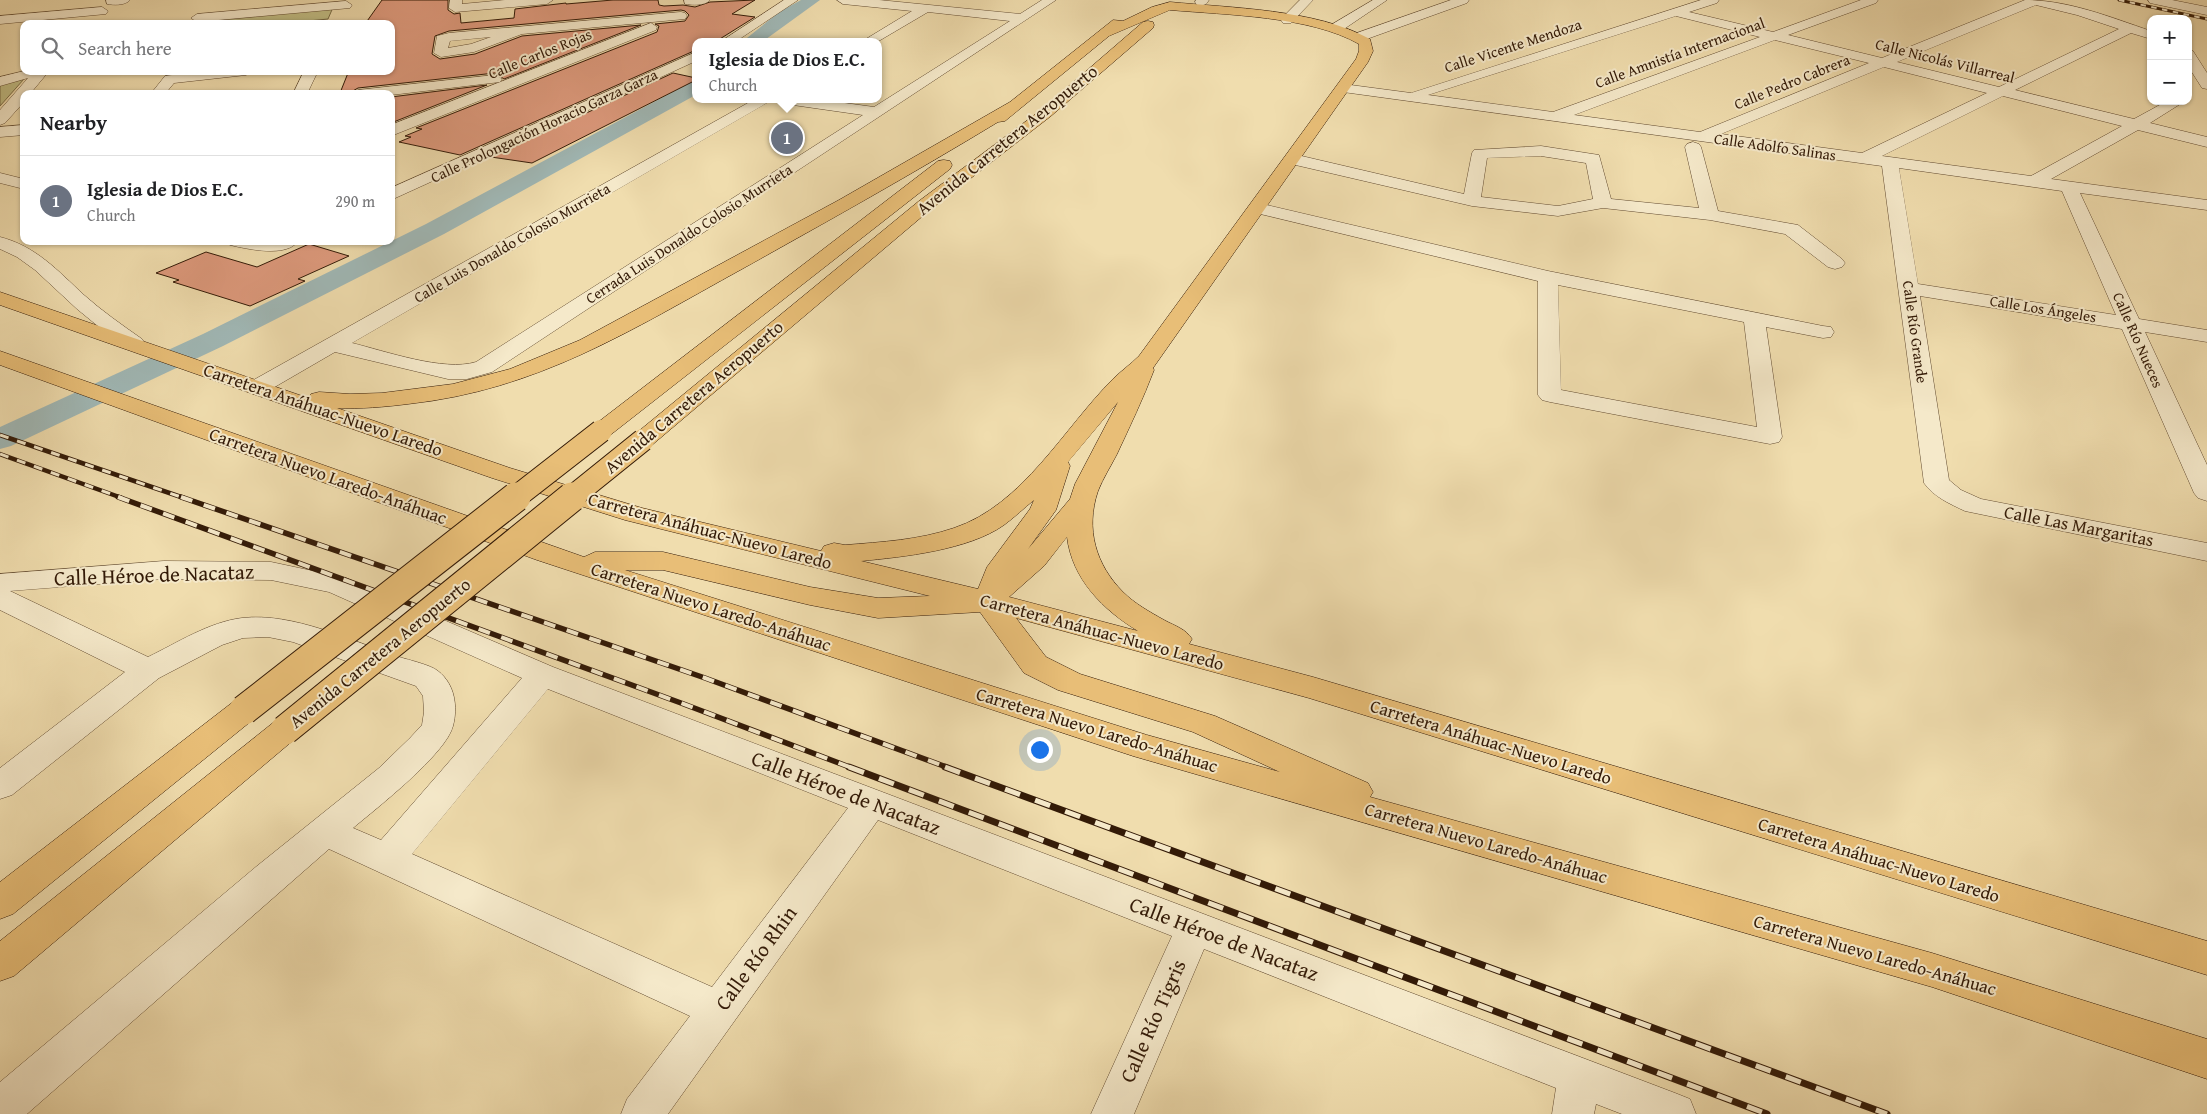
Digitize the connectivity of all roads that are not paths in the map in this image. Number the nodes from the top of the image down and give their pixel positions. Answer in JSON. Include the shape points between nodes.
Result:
{"nodes":[{"id":1,"x":116,"y":0,"type":"edge"},
{"id":2,"x":456,"y":0,"type":"edge"},
{"id":3,"x":547,"y":0,"type":"edge"},
{"id":4,"x":704,"y":0,"type":"edge"},
{"id":5,"x":792,"y":0,"type":"edge"},
{"id":6,"x":843,"y":0,"type":"edge"},
{"id":7,"x":1050,"y":0,"type":"edge"},
{"id":8,"x":1150,"y":0,"type":"edge"},
{"id":9,"x":1307,"y":0,"type":"edge"},
{"id":10,"x":1381,"y":0,"type":"edge"},
{"id":11,"x":1463,"y":0,"type":"edge"},
{"id":12,"x":1713,"y":0,"type":"edge"},
{"id":13,"x":1872,"y":0,"type":"edge"},
{"id":14,"x":2033,"y":0,"type":"edge"},
{"id":15,"x":2154,"y":0,"type":"edge"},
{"id":16,"x":688,"y":1,"type":"edge"},
{"id":17,"x":1200,"y":1,"type":"edge"},
{"id":18,"x":900,"y":2,"type":"edge"},
{"id":19,"x":346,"y":3,"type":"edge"},
{"id":20,"x":926,"y":8,"type":"junction"},
{"id":21,"x":1174,"y":9,"type":"edge"},
{"id":22,"x":102,"y":11,"type":"junction"},
{"id":23,"x":2207,"y":11,"type":"edge"},
{"id":24,"x":1676,"y":12,"type":"junction"},
{"id":25,"x":198,"y":16,"type":"edge"},
{"id":26,"x":681,"y":16,"type":"junction"},
{"id":27,"x":1022,"y":18,"type":"junction"},
{"id":28,"x":341,"y":19,"type":"dead end"},
{"id":29,"x":1282,"y":19,"type":"junction"},
{"id":30,"x":0,"y":20,"type":"edge"},
{"id":31,"x":93,"y":20,"type":"edge"},
{"id":32,"x":1161,"y":25,"type":"dead end"},
{"id":33,"x":1336,"y":28,"type":"junction"},
{"id":34,"x":2131,"y":28,"type":"junction"},
{"id":35,"x":449,"y":31,"type":"dead end"},
{"id":36,"x":1104,"y":34,"type":"junction"},
{"id":37,"x":2147,"y":34,"type":"edge"},
{"id":38,"x":1774,"y":36,"type":"junction"},
{"id":39,"x":1359,"y":37,"type":"junction"},
{"id":40,"x":732,"y":38,"type":"edge"},
{"id":41,"x":874,"y":38,"type":"edge"},
{"id":42,"x":1124,"y":44,"type":"junction"},
{"id":43,"x":692,"y":58,"type":"edge"},
{"id":44,"x":2191,"y":60,"type":"edge"},
{"id":45,"x":1882,"y":62,"type":"junction"},
{"id":46,"x":24,"y":75,"type":"edge"},
{"id":47,"x":39,"y":75,"type":"edge"},
{"id":48,"x":210,"y":75,"type":"edge"},
{"id":49,"x":309,"y":75,"type":"edge"},
{"id":50,"x":529,"y":76,"type":"junction"},
{"id":51,"x":165,"y":80,"type":"edge"},
{"id":52,"x":0,"y":82,"type":"edge"},
{"id":53,"x":1343,"y":88,"type":"junction"},
{"id":54,"x":2203,"y":88,"type":"edge"},
{"id":55,"x":26,"y":90,"type":"edge"},
{"id":56,"x":302,"y":90,"type":"edge"},
{"id":57,"x":395,"y":90,"type":"edge"},
{"id":58,"x":2001,"y":92,"type":"junction"},
{"id":59,"x":20,"y":97,"type":"edge"},
{"id":60,"x":1408,"y":97,"type":"junction"},
{"id":61,"x":759,"y":103,"type":"edge"},
{"id":62,"x":809,"y":103,"type":"edge"},
{"id":63,"x":2170,"y":105,"type":"edge"},
{"id":64,"x":1014,"y":106,"type":"junction"},
{"id":65,"x":877,"y":112,"type":"junction"},
{"id":66,"x":1555,"y":117,"type":"junction"},
{"id":67,"x":0,"y":120,"type":"edge"},
{"id":68,"x":2134,"y":124,"type":"junction"},
{"id":69,"x":395,"y":128,"type":"edge"},
{"id":70,"x":20,"y":130,"type":"edge"},
{"id":71,"x":0,"y":132,"type":"edge"},
{"id":72,"x":1697,"y":142,"type":"junction"},
{"id":73,"x":2207,"y":142,"type":"edge"},
{"id":74,"x":1863,"y":158,"type":"junction"},
{"id":75,"x":1293,"y":159,"type":"junction"},
{"id":76,"x":1890,"y":162,"type":"junction"},
{"id":77,"x":0,"y":178,"type":"edge"},
{"id":78,"x":2033,"y":182,"type":"junction"},
{"id":79,"x":20,"y":183,"type":"edge"},
{"id":80,"x":2069,"y":187,"type":"junction"},
{"id":81,"x":395,"y":193,"type":"edge"},
{"id":82,"x":1472,"y":201,"type":"junction"},
{"id":83,"x":1603,"y":203,"type":"junction"},
{"id":84,"x":2207,"y":206,"type":"edge"},
{"id":85,"x":1258,"y":208,"type":"junction"},
{"id":86,"x":1710,"y":215,"type":"junction"},
{"id":87,"x":0,"y":243,"type":"edge"},
{"id":88,"x":251,"y":245,"type":"edge"},
{"id":89,"x":269,"y":245,"type":"edge"},
{"id":90,"x":1835,"y":263,"type":"dead end"},
{"id":91,"x":1548,"y":277,"type":"junction"},
{"id":92,"x":1908,"y":288,"type":"junction"},
{"id":93,"x":0,"y":298,"type":"edge"},
{"id":94,"x":1754,"y":319,"type":"junction"},
{"id":95,"x":2130,"y":323,"type":"junction"},
{"id":96,"x":1823,"y":332,"type":"dead end"},
{"id":97,"x":2207,"y":336,"type":"edge"},
{"id":98,"x":0,"y":343,"type":"edge"},
{"id":99,"x":333,"y":345,"type":"junction"},
{"id":100,"x":141,"y":347,"type":"junction"},
{"id":101,"x":0,"y":358,"type":"edge"},
{"id":102,"x":1147,"y":361,"type":"junction"},
{"id":103,"x":23,"y":366,"type":"junction"},
{"id":104,"x":264,"y":390,"type":"junction"},
{"id":105,"x":1063,"y":452,"type":"junction"},
{"id":106,"x":2207,"y":492,"type":"edge"},
{"id":107,"x":1952,"y":495,"type":"joint"},
{"id":108,"x":1082,"y":501,"type":"junction"},
{"id":109,"x":634,"y":514,"type":"junction"},
{"id":110,"x":2207,"y":552,"type":"edge"},
{"id":111,"x":569,"y":561,"type":"junction"},
{"id":112,"x":0,"y":582,"type":"edge"},
{"id":113,"x":0,"y":598,"type":"edge"},
{"id":114,"x":987,"y":601,"type":"junction"},
{"id":115,"x":148,"y":670,"type":"junction"},
{"id":116,"x":542,"y":675,"type":"junction"},
{"id":117,"x":1312,"y":688,"type":"junction"},
{"id":118,"x":0,"y":786,"type":"edge"},
{"id":119,"x":871,"y":802,"type":"junction"},
{"id":120,"x":1439,"y":830,"type":"junction"},
{"id":121,"x":325,"y":832,"type":"junction"},
{"id":122,"x":387,"y":858,"type":"junction"},
{"id":123,"x":0,"y":903,"type":"edge"},
{"id":124,"x":1194,"y":928,"type":"junction"},
{"id":125,"x":2207,"y":958,"type":"edge"},
{"id":126,"x":0,"y":964,"type":"edge"},
{"id":127,"x":718,"y":1010,"type":"junction"},
{"id":128,"x":2207,"y":1059,"type":"edge"},
{"id":129,"x":1576,"y":1095,"type":"edge"},
{"id":130,"x":0,"y":1110,"type":"edge"},
{"id":131,"x":642,"y":1114,"type":"edge"},
{"id":132,"x":1112,"y":1114,"type":"edge"},
{"id":133,"x":1675,"y":1114,"type":"edge"}],
"edges":[{"from":1,"to":22,"type":"street"},
{"from":2,"to":3,"type":"street","via":[[455,8]]},
{"from":4,"to":16,"type":"street"},
{"from":5,"to":40,"type":"street"},
{"from":6,"to":18,"type":"street"},
{"from":7,"to":27,"type":"street","name":"Cerrada Luis Donaldo Colosio Murrieta"},
{"from":8,"to":36,"type":"main road","name":"Avenida Carretera Aeropuerto"},
{"from":9,"to":29,"type":"street"},
{"from":10,"to":33,"type":"street"},
{"from":11,"to":39,"type":"street"},
{"from":12,"to":24,"type":"street","name":"Calle Vicente Mendoza"},
{"from":13,"to":38,"type":"street","name":"Calle Amnistía Internacional"},
{"from":14,"to":34,"type":"street"},
{"from":14,"to":45,"type":"street","name":"Calle Pedro Cabrera"},
{"from":15,"to":23,"type":"street"},
{"from":16,"to":26,"type":"street","via":[[692,8]]},
{"from":17,"to":29,"type":"main road"},
{"from":18,"to":20,"type":"street"},
{"from":19,"to":25,"type":"street"},
{"from":19,"to":28,"type":"street"},
{"from":20,"to":27,"type":"street"},
{"from":20,"to":41,"type":"street"},
{"from":21,"to":29,"type":"main road","via":[[1208,15]]},
{"from":21,"to":36,"type":"main road","via":[[1156,10]]},
{"from":21,"to":42,"type":"main road","name":"Avenida Carretera Aeropuerto"},
{"from":22,"to":30,"type":"street"},
{"from":22,"to":31,"type":"street"},
{"from":24,"to":38,"type":"street","name":"Calle Nicolás Villarreal"},
{"from":24,"to":60,"type":"street","name":"Calle Vicente Mendoza"},
{"from":26,"to":35,"type":"street","via":[[519,31],[474,48],[440,53],[442,39]]},
{"from":26,"to":50,"type":"street","name":"Calle Carlos Rojas"},
{"from":27,"to":65,"type":"street","name":"Cerrada Luis Donaldo Colosio Murrieta"},
{"from":29,"to":33,"type":"main road"},
{"from":32,"to":42,"type":"main road"},
{"from":33,"to":39,"type":"main road"},
{"from":34,"to":37,"type":"street"},
{"from":34,"to":58,"type":"street"},
{"from":36,"to":64,"type":"main road","name":"Avenida Carretera Aeropuerto"},
{"from":38,"to":45,"type":"street","name":"Calle Nicolás Villarreal"},
{"from":38,"to":66,"type":"street","name":"Calle Amnistía Internacional"},
{"from":39,"to":53,"type":"main road","via":[[1365,42],[1366,51]]},
{"from":42,"to":126,"type":"main road","name":"Avenida Carretera Aeropuerto","bridge":true,"via":[[1046,113],[925,205],[643,440]]},
{"from":43,"to":81,"type":"street","name":"Calle Prolongación Horacio Garza Garza"},
{"from":44,"to":54,"type":"street"},
{"from":45,"to":58,"type":"street","name":"Calle Nicolás Villarreal"},
{"from":45,"to":72,"type":"street","name":"Calle Pedro Cabrera"},
{"from":46,"to":52,"type":"street"},
{"from":47,"to":55,"type":"street"},
{"from":48,"to":51,"type":"street"},
{"from":49,"to":56,"type":"street"},
{"from":50,"to":57,"type":"street"},
{"from":50,"to":69,"type":"street","name":"Calle Carlos Rojas"},
{"from":53,"to":60,"type":"street","name":"Calle Adolfo Salinas"},
{"from":53,"to":75,"type":"main road"},
{"from":58,"to":68,"type":"street","name":"Calle Nicolás Villarreal"},
{"from":58,"to":74,"type":"street"},
{"from":59,"to":67,"type":"street"},
{"from":60,"to":66,"type":"street","name":"Calle Adolfo Salinas"},
{"from":61,"to":99,"type":"street","name":"Calle Luis Donaldo Colosio Murrieta"},
{"from":62,"to":65,"type":"street"},
{"from":63,"to":68,"type":"street"},
{"from":64,"to":104,"type":"main road","via":[[784,238],[572,352],[532,369],[432,396],[368,402]]},
{"from":64,"to":123,"type":"main road","name":"Avenida Carretera Aeropuerto","bridge":true,"via":[[928,177]]},
{"from":65,"to":99,"type":"street","name":"Cerrada Luis Donaldo Colosio Murrieta","via":[[484,367],[467,372],[448,372]]},
{"from":66,"to":72,"type":"street","name":"Calle Adolfo Salinas"},
{"from":68,"to":73,"type":"street","name":"Calle Nicolás Villarreal"},
{"from":68,"to":78,"type":"street"},
{"from":70,"to":71,"type":"street"},
{"from":72,"to":74,"type":"street","name":"Calle Adolfo Salinas"},
{"from":72,"to":86,"type":"street"},
{"from":74,"to":76,"type":"street","name":"Calle Adolfo Salinas"},
{"from":75,"to":82,"type":"street"},
{"from":75,"to":85,"type":"main road"},
{"from":76,"to":78,"type":"street","name":"Calle Adolfo Salinas"},
{"from":76,"to":92,"type":"street","name":"Calle Río Grande"},
{"from":77,"to":79,"type":"street"},
{"from":78,"to":80,"type":"street","name":"Calle Adolfo Salinas"},
{"from":80,"to":84,"type":"street","name":"Calle Adolfo Salinas"},
{"from":80,"to":95,"type":"street","name":"Calle Río Nueces"},
{"from":82,"to":83,"type":"street","via":[[1558,211]]},
{"from":82,"to":83,"type":"street","via":[[1480,153],[1541,151],[1593,158]]},
{"from":83,"to":86,"type":"street"},
{"from":85,"to":91,"type":"street"},
{"from":85,"to":102,"type":"main road"},
{"from":86,"to":90,"type":"street","via":[[1791,228]]},
{"from":87,"to":100,"type":"street","via":[[35,259],[77,299]]},
{"from":88,"to":89,"type":"street"},
{"from":91,"to":94,"type":"street"},
{"from":91,"to":94,"type":"street","via":[[1550,395],[1770,437]]},
{"from":92,"to":95,"type":"street","name":"Calle Los Ángeles"},
{"from":92,"to":107,"type":"street","name":"Calle Río Grande","via":[[1937,483]]},
{"from":93,"to":100,"type":"main road","name":"Carretera Anáhuac-Nuevo Laredo"},
{"from":94,"to":96,"type":"street"},
{"from":95,"to":97,"type":"street","name":"Calle Los Ángeles"},
{"from":95,"to":106,"type":"street","name":"Calle Río Nueces"},
{"from":98,"to":103,"type":"main road","via":[[10,346]]},
{"from":99,"to":104,"type":"street","name":"Calle Luis Donaldo Colosio Murrieta"},
{"from":100,"to":104,"type":"main road","name":"Carretera Anáhuac-Nuevo Laredo"},
{"from":101,"to":103,"type":"main road","name":"Carretera Nuevo Laredo-Anáhuac"},
{"from":102,"to":105,"type":"main road","via":[[1121,384]]},
{"from":102,"to":108,"type":"main road"},
{"from":103,"to":111,"type":"main road","name":"Carretera Nuevo Laredo-Anáhuac"},
{"from":104,"to":109,"type":"main road","name":"Carretera Anáhuac-Nuevo Laredo","via":[[501,473]]},
{"from":105,"to":109,"type":"main road","via":[[1033,487],[994,520],[964,534],[913,546],[846,554],[706,520]]},
{"from":105,"to":114,"type":"main road","via":[[1043,510],[1001,566]]},
{"from":107,"to":110,"type":"street","name":"Calle Las Margaritas","via":[[1974,505]]},
{"from":108,"to":114,"type":"main road","via":[[1034,560]]},
{"from":108,"to":117,"type":"main road","via":[[1080,537],[1084,559],[1091,574],[1124,608],[1148,626],[1208,653]]},
{"from":109,"to":114,"type":"main road","name":"Carretera Anáhuac-Nuevo Laredo"},
{"from":111,"to":114,"type":"main road","via":[[663,561],[810,596],[878,608],[923,608]]},
{"from":111,"to":120,"type":"main road","name":"Carretera Nuevo Laredo-Anáhuac","via":[[1145,747]]},
{"from":112,"to":116,"type":"street","name":"Calle Héroe de Nacataz","via":[[164,570],[272,571],[336,584]]},
{"from":113,"to":115,"type":"street"},
{"from":114,"to":117,"type":"main road","name":"Carretera Anáhuac-Nuevo Laredo"},
{"from":114,"to":120,"type":"main road","via":[[1035,665],[1069,682],[1204,724]]},
{"from":115,"to":118,"type":"street"},
{"from":115,"to":121,"type":"street","via":[[211,638],[241,628],[268,627],[298,633],[427,678],[439,694],[437,728],[391,777]]},
{"from":116,"to":119,"type":"street","name":"Calle Héroe de Nacataz"},
{"from":116,"to":122,"type":"street"},
{"from":117,"to":125,"type":"main road","name":"Carretera Anáhuac-Nuevo Laredo"},
{"from":119,"to":124,"type":"street","name":"Calle Héroe de Nacataz"},
{"from":119,"to":127,"type":"street","name":"Calle Río Rhin"},
{"from":120,"to":128,"type":"main road","name":"Carretera Nuevo Laredo-Anáhuac","via":[[1932,970]]},
{"from":121,"to":122,"type":"street"},
{"from":121,"to":130,"type":"street"},
{"from":122,"to":127,"type":"street","via":[[498,912]]},
{"from":124,"to":129,"type":"street","name":"Calle Héroe de Nacataz"},
{"from":124,"to":132,"type":"street","name":"Calle Río Tigris"},
{"from":127,"to":131,"type":"street","name":"Calle Río Rhin"},
{"from":129,"to":133,"type":"street","name":"Calle Héroe de Nacataz"}]}
